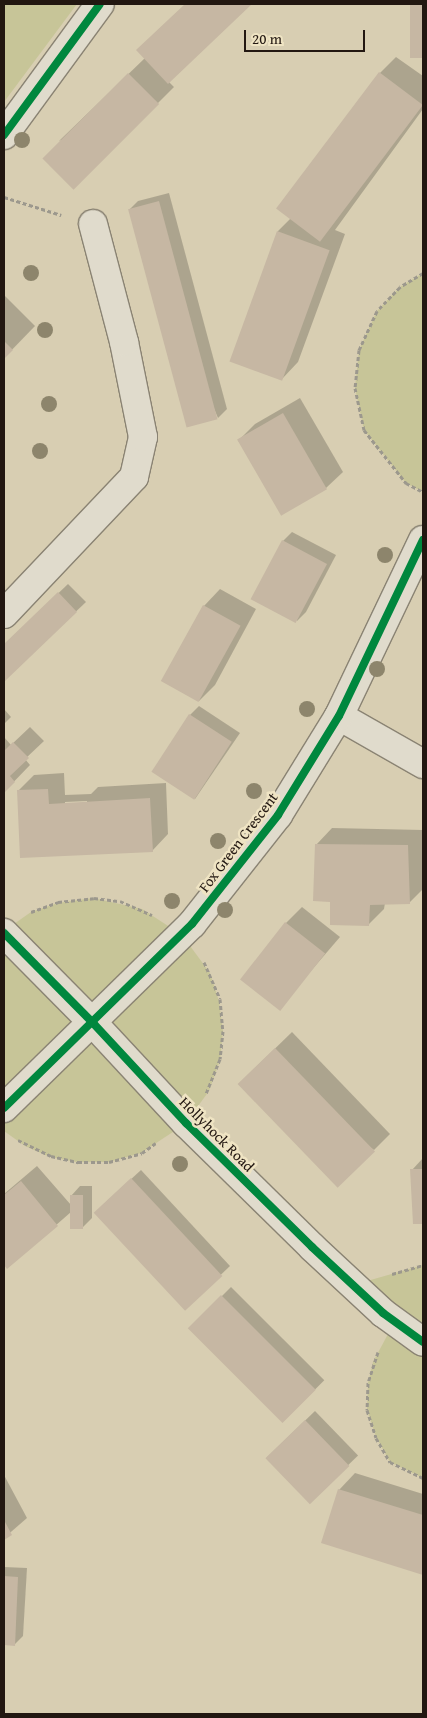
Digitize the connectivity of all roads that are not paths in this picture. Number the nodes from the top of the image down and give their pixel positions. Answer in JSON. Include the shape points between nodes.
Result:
{"nodes":[{"id":1,"x":100,"y":4,"type":"edge"},
{"id":2,"x":4,"y":135,"type":"edge"},
{"id":3,"x":93,"y":224,"type":"road end"},
{"id":4,"x":423,"y":540,"type":"edge"},
{"id":5,"x":4,"y":614,"type":"edge"},
{"id":6,"x":339,"y":716,"type":"junction"},
{"id":7,"x":423,"y":764,"type":"edge"},
{"id":8,"x":4,"y":933,"type":"edge"},
{"id":9,"x":93,"y":1023,"type":"junction"},
{"id":10,"x":4,"y":1108,"type":"edge"},
{"id":11,"x":423,"y":1342,"type":"edge"}],
"edges":[{"from":1,"to":2,"type":"street"},
{"from":3,"to":5,"type":"street","via":[[124,342],[143,437],[134,477]]},
{"from":4,"to":6,"type":"street","name":"Fox Green Crescent"},
{"from":6,"to":7,"type":"street"},
{"from":6,"to":9,"type":"street","name":"Fox Green Crescent","via":[[278,815],[198,916]]},
{"from":8,"to":9,"type":"street","name":"Hollyhock Road"},
{"from":9,"to":10,"type":"street","name":"Fox Green Crescent"},
{"from":9,"to":11,"type":"street","name":"Hollyhock Road","via":[[186,1123],[312,1247]]}]}
